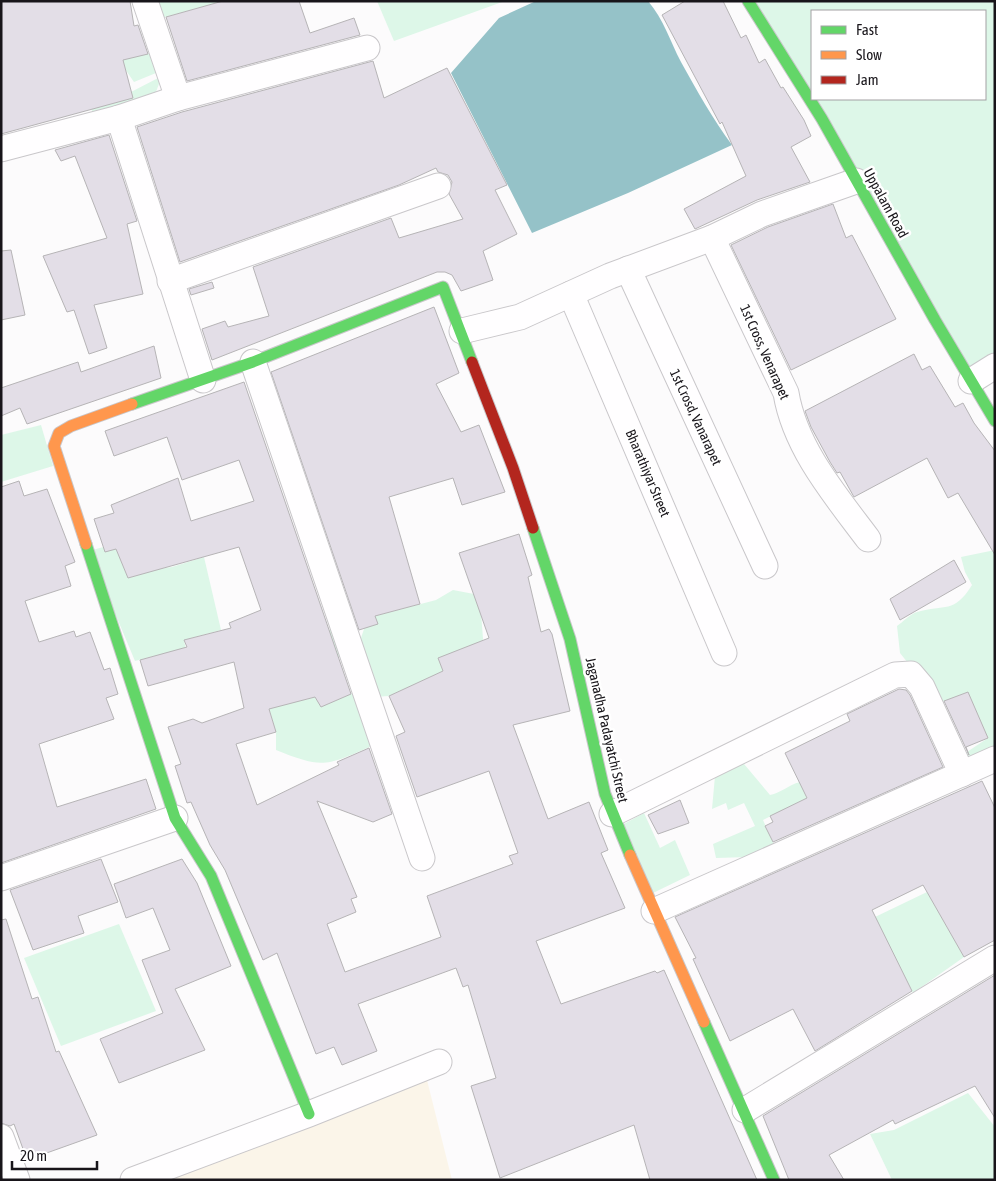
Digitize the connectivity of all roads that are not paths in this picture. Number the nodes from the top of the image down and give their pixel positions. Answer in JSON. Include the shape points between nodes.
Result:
{"nodes":[{"id":1,"x":145,"y":1,"type":"edge"},
{"id":2,"x":748,"y":1,"type":"edge"},
{"id":3,"x":367,"y":48,"type":"dead end"},
{"id":4,"x":178,"y":98,"type":"junction"},
{"id":5,"x":119,"y":118,"type":"junction"},
{"id":6,"x":3,"y":142,"type":"edge"},
{"id":7,"x":856,"y":182,"type":"junction"},
{"id":8,"x":438,"y":186,"type":"dead end"},
{"id":9,"x":712,"y":238,"type":"junction"},
{"id":10,"x":628,"y":269,"type":"junction"},
{"id":11,"x":170,"y":281,"type":"junction"},
{"id":12,"x":571,"y":294,"type":"junction"},
{"id":13,"x":462,"y":331,"type":"junction"},
{"id":14,"x":253,"y":362,"type":"junction"},
{"id":15,"x":995,"y":366,"type":"edge"},
{"id":16,"x":203,"y":380,"type":"junction"},
{"id":17,"x":971,"y":381,"type":"junction"},
{"id":18,"x":995,"y":421,"type":"edge"},
{"id":19,"x":868,"y":539,"type":"dead end"},
{"id":20,"x":765,"y":566,"type":"dead end"},
{"id":21,"x":724,"y":653,"type":"dead end"},
{"id":22,"x":995,"y":758,"type":"edge"},
{"id":23,"x":962,"y":774,"type":"junction"},
{"id":24,"x":612,"y":814,"type":"junction"},
{"id":25,"x":175,"y":818,"type":"junction"},
{"id":26,"x":422,"y":858,"type":"dead end"},
{"id":27,"x":1,"y":878,"type":"edge"},
{"id":28,"x":654,"y":911,"type":"junction"},
{"id":29,"x":995,"y":958,"type":"edge"},
{"id":30,"x":439,"y":1062,"type":"dead end"},
{"id":31,"x":744,"y":1110,"type":"junction"},
{"id":32,"x":310,"y":1114,"type":"junction"},
{"id":33,"x":1,"y":1137,"type":"edge"},
{"id":34,"x":17,"y":1180,"type":"edge"},
{"id":35,"x":133,"y":1180,"type":"edge"},
{"id":36,"x":774,"y":1180,"type":"edge"}],
"edges":[{"from":1,"to":4,"type":"street"},
{"from":2,"to":7,"type":"street","name":"Uppalam Road","via":[[822,119]]},
{"from":3,"to":4,"type":"street"},
{"from":4,"to":5,"type":"street"},
{"from":5,"to":6,"type":"street"},
{"from":5,"to":11,"type":"street"},
{"from":7,"to":9,"type":"street","via":[[762,214]]},
{"from":7,"to":17,"type":"street","name":"Uppalam Road"},
{"from":8,"to":11,"type":"street"},
{"from":9,"to":10,"type":"street"},
{"from":9,"to":19,"type":"street","name":"1st Cross, Venarapet","via":[[786,393],[790,418],[825,482]]},
{"from":10,"to":12,"type":"street"},
{"from":10,"to":20,"type":"street","name":"1st Crosd, Vanarapet"},
{"from":11,"to":16,"type":"street"},
{"from":12,"to":13,"type":"street","via":[[520,318]]},
{"from":12,"to":21,"type":"street","name":"Bharathiyar Street"},
{"from":13,"to":14,"type":"street","name":"Jaganadha Padayatchi Street","via":[[444,287]]},
{"from":13,"to":24,"type":"street","name":"Jaganadha Padayatchi Street","via":[[513,468],[570,639]]},
{"from":14,"to":16,"type":"street"},
{"from":14,"to":26,"type":"street"},
{"from":15,"to":17,"type":"street"},
{"from":16,"to":25,"type":"street","via":[[71,426],[59,433],[54,446]]},
{"from":17,"to":18,"type":"street","name":"Uppalam Road"},
{"from":22,"to":23,"type":"street"},
{"from":23,"to":24,"type":"street","via":[[922,687],[911,674],[895,675]]},
{"from":23,"to":28,"type":"street"},
{"from":24,"to":28,"type":"street","name":"Jaganadha Padayatchi Street"},
{"from":25,"to":27,"type":"street"},
{"from":25,"to":32,"type":"street","via":[[212,876]]},
{"from":28,"to":31,"type":"street","name":"Jaganadha Padayatchi Street"},
{"from":29,"to":31,"type":"street"},
{"from":30,"to":32,"type":"street"},
{"from":31,"to":36,"type":"street","name":"Jaganadha Padayatchi Street"},
{"from":32,"to":35,"type":"street"},
{"from":33,"to":34,"type":"street"}]}
